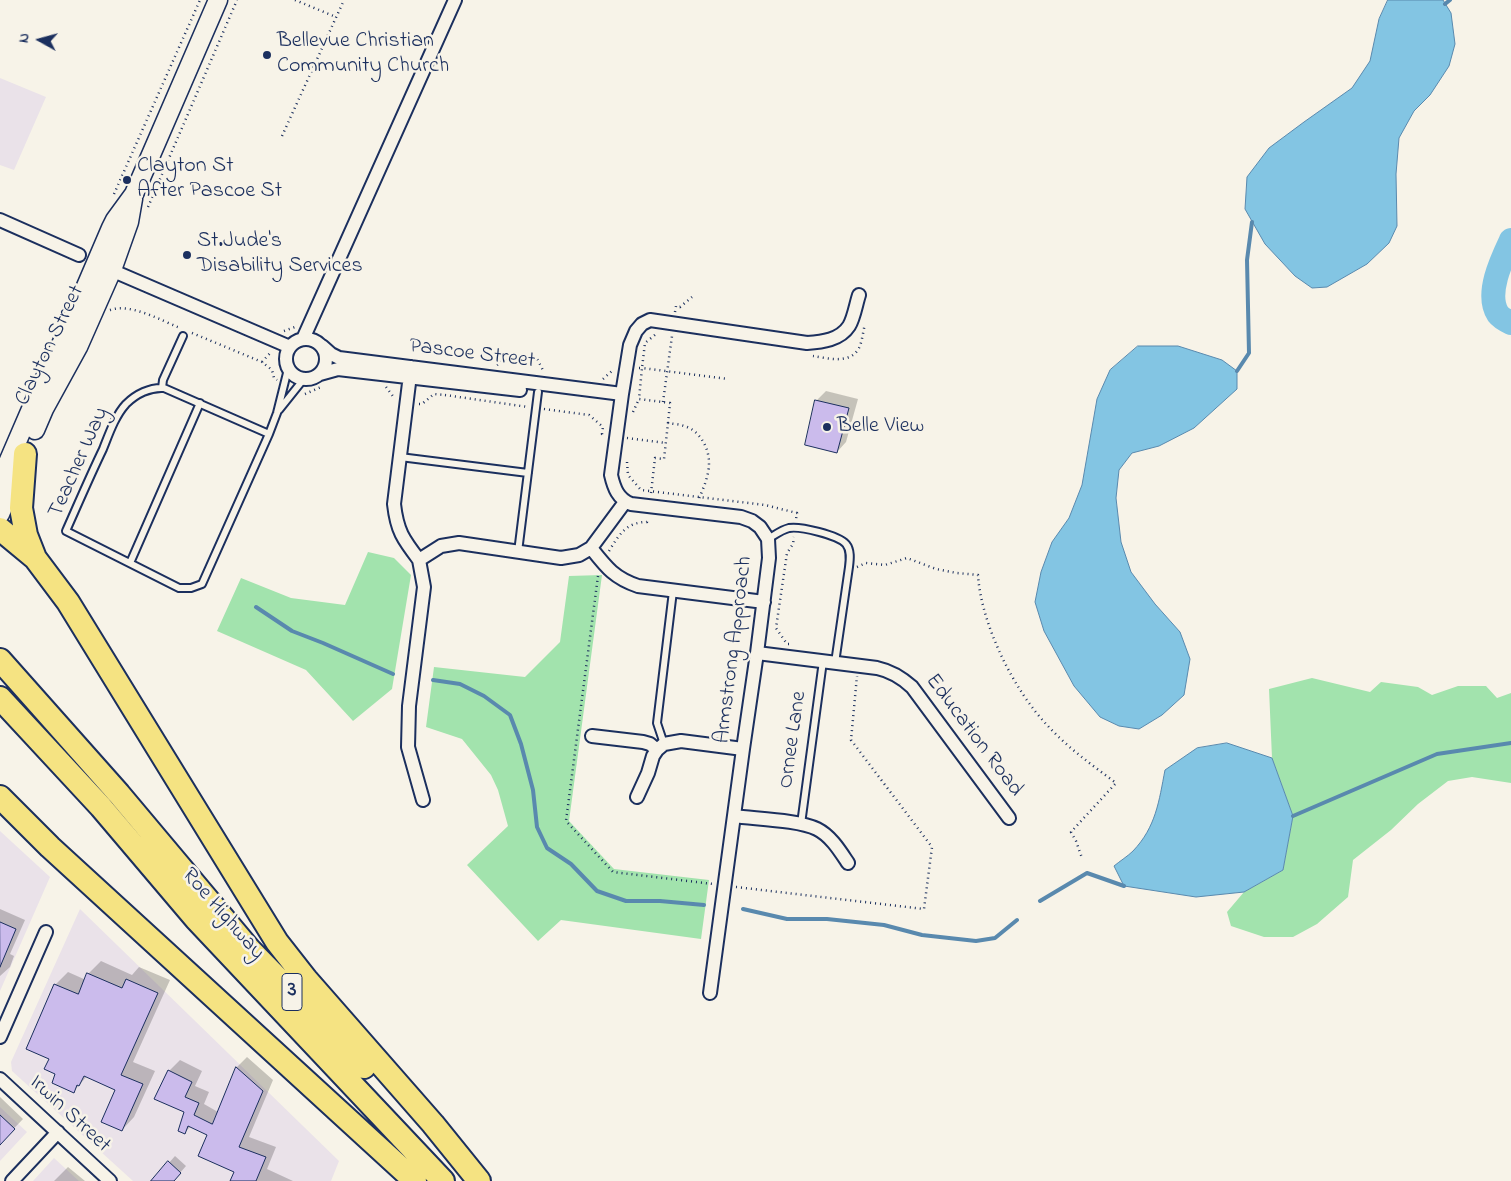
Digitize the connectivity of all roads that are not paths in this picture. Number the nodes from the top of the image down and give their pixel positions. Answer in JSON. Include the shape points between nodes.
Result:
{"nodes":[{"id":1,"x":218,"y":0,"type":"edge"},
{"id":2,"x":455,"y":0,"type":"edge"},
{"id":3,"x":134,"y":194,"type":"junction"},
{"id":4,"x":0,"y":220,"type":"edge"},
{"id":5,"x":79,"y":255,"type":"dead end"},
{"id":6,"x":95,"y":263,"type":"junction"},
{"id":7,"x":109,"y":277,"type":"junction"},
{"id":8,"x":859,"y":295,"type":"dead end"},
{"id":9,"x":183,"y":333,"type":"road end"},
{"id":10,"x":303,"y":339,"type":"junction"},
{"id":11,"x":322,"y":346,"type":"junction"},
{"id":12,"x":288,"y":350,"type":"junction"},
{"id":13,"x":288,"y":369,"type":"junction"},
{"id":14,"x":410,"y":372,"type":"junction"},
{"id":15,"x":323,"y":379,"type":"junction"},
{"id":16,"x":303,"y":380,"type":"junction"},
{"id":17,"x":162,"y":388,"type":"junction"},
{"id":18,"x":538,"y":392,"type":"junction"},
{"id":19,"x":622,"y":398,"type":"junction"},
{"id":20,"x":200,"y":403,"type":"junction"},
{"id":21,"x":277,"y":413,"type":"junction"},
{"id":22,"x":269,"y":434,"type":"junction"},
{"id":23,"x":25,"y":454,"type":"junction"},
{"id":24,"x":400,"y":457,"type":"junction"},
{"id":25,"x":528,"y":473,"type":"junction"},
{"id":26,"x":0,"y":481,"type":"edge"},
{"id":27,"x":625,"y":502,"type":"junction"},
{"id":28,"x":0,"y":514,"type":"edge"},
{"id":29,"x":0,"y":529,"type":"edge"},
{"id":30,"x":768,"y":540,"type":"junction"},
{"id":31,"x":592,"y":548,"type":"junction"},
{"id":32,"x":518,"y":552,"type":"junction"},
{"id":33,"x":35,"y":558,"type":"junction"},
{"id":34,"x":419,"y":560,"type":"junction"},
{"id":35,"x":130,"y":564,"type":"junction"},
{"id":36,"x":672,"y":590,"type":"junction"},
{"id":37,"x":764,"y":602,"type":"junction"},
{"id":38,"x":757,"y":653,"type":"junction"},
{"id":39,"x":0,"y":660,"type":"edge"},
{"id":40,"x":829,"y":662,"type":"junction"},
{"id":41,"x":0,"y":698,"type":"edge"},
{"id":42,"x":592,"y":736,"type":"dead end"},
{"id":43,"x":661,"y":747,"type":"junction"},
{"id":44,"x":743,"y":749,"type":"junction"},
{"id":45,"x":0,"y":797,"type":"edge"},
{"id":46,"x":637,"y":797,"type":"dead end"},
{"id":47,"x":423,"y":800,"type":"dead end"},
{"id":48,"x":734,"y":816,"type":"junction"},
{"id":49,"x":1009,"y":818,"type":"dead end"},
{"id":50,"x":801,"y":824,"type":"junction"},
{"id":51,"x":848,"y":864,"type":"dead end"},
{"id":52,"x":46,"y":932,"type":"dead end"},
{"id":53,"x":710,"y":993,"type":"dead end"},
{"id":54,"x":0,"y":1037,"type":"edge"},
{"id":55,"x":0,"y":1079,"type":"edge"},
{"id":56,"x":58,"y":1132,"type":"junction"},
{"id":57,"x":12,"y":1181,"type":"edge"},
{"id":58,"x":110,"y":1181,"type":"edge"},
{"id":59,"x":415,"y":1181,"type":"edge"},
{"id":60,"x":443,"y":1181,"type":"edge"},
{"id":61,"x":475,"y":1181,"type":"edge"},
{"id":62,"x":479,"y":1181,"type":"edge"}],
"edges":[{"from":1,"to":3,"type":"main road","name":"Clayton Street"},
{"from":2,"to":10,"type":"street"},
{"from":3,"to":6,"type":"main road","name":"Clayton Street","via":[[115,220]]},
{"from":3,"to":7,"type":"main road","name":"Clayton Street","via":[[129,222]]},
{"from":4,"to":5,"type":"street"},
{"from":6,"to":7,"type":"street"},
{"from":6,"to":26,"type":"main road","name":"Clayton Street"},
{"from":7,"to":12,"type":"street"},
{"from":7,"to":23,"type":"main road","name":"Clayton Street"},
{"from":8,"to":19,"type":"street","via":[[849,325],[840,335],[825,342],[806,344],[650,320],[642,324],[630,345]]},
{"from":9,"to":17,"type":"lane"},
{"from":10,"to":11,"type":"street"},
{"from":10,"to":12,"type":"street"},
{"from":11,"to":14,"type":"street","name":"Pascoe Street","via":[[340,358]]},
{"from":11,"to":15,"type":"street","via":[[326,359]]},
{"from":12,"to":13,"type":"street"},
{"from":13,"to":16,"type":"street"},
{"from":13,"to":21,"type":"lane","name":"Teacher Way"},
{"from":14,"to":15,"type":"street","name":"Pascoe Street","via":[[338,368]]},
{"from":14,"to":18,"type":"street","name":"Pascoe Street"},
{"from":14,"to":19,"type":"street","name":"Pascoe Street"},
{"from":14,"to":24,"type":"street"},
{"from":15,"to":16,"type":"street"},
{"from":16,"to":21,"type":"lane"},
{"from":17,"to":20,"type":"lane"},
{"from":17,"to":35,"type":"lane","name":"Teacher Way","via":[[143,392],[125,405],[66,531]]},
{"from":18,"to":19,"type":"street","name":"Pascoe Street"},
{"from":18,"to":25,"type":"lane"},
{"from":19,"to":27,"type":"street","via":[[612,475],[613,486]]},
{"from":20,"to":22,"type":"lane"},
{"from":20,"to":35,"type":"lane"},
{"from":21,"to":22,"type":"lane","name":"Teacher Way"},
{"from":22,"to":35,"type":"lane","name":"Teacher Way","via":[[202,584],[179,588]]},
{"from":23,"to":28,"type":"main road","name":"Clayton Street"},
{"from":23,"to":33,"type":"highway","via":[[21,508]]},
{"from":24,"to":25,"type":"lane"},
{"from":24,"to":34,"type":"street","via":[[394,504],[396,523],[403,539]]},
{"from":25,"to":32,"type":"lane"},
{"from":27,"to":30,"type":"street","name":"Armstrong Approach","via":[[741,517],[760,527]]},
{"from":27,"to":31,"type":"street"},
{"from":29,"to":33,"type":"highway"},
{"from":30,"to":37,"type":"street","name":"Armstrong Approach"},
{"from":30,"to":40,"type":"lane","name":"Ornee Lane","via":[[777,533],[795,528],[828,534],[846,544],[850,554],[849,567]]},
{"from":31,"to":32,"type":"street","via":[[579,555],[561,558]]},
{"from":31,"to":36,"type":"street","via":[[623,582]]},
{"from":32,"to":34,"type":"street","via":[[459,543],[441,546]]},
{"from":33,"to":62,"type":"highway","via":[[68,602],[277,942]]},
{"from":34,"to":47,"type":"street","via":[[424,587],[409,706],[408,747]]},
{"from":36,"to":37,"type":"street"},
{"from":36,"to":43,"type":"lane","via":[[657,723]]},
{"from":37,"to":38,"type":"street","name":"Armstrong Approach"},
{"from":38,"to":40,"type":"street","name":"Education Road"},
{"from":38,"to":44,"type":"street","name":"Armstrong Approach"},
{"from":39,"to":61,"type":"highway","name":"Roe Highway","number":"3","via":[[119,794],[250,950]]},
{"from":40,"to":49,"type":"street","name":"Education Road","via":[[877,668],[894,673],[912,686]]},
{"from":40,"to":50,"type":"lane","name":"Ornee Lane"},
{"from":41,"to":60,"type":"highway","name":"Roe Highway","number":"3","via":[[101,807],[196,919]]},
{"from":42,"to":43,"type":"street"},
{"from":43,"to":44,"type":"street","via":[[681,741]]},
{"from":43,"to":46,"type":"street","via":[[653,756]]},
{"from":44,"to":48,"type":"street","name":"Armstrong Approach"},
{"from":45,"to":59,"type":"highway"},
{"from":48,"to":50,"type":"street"},
{"from":48,"to":53,"type":"street","name":"Armstrong Approach"},
{"from":50,"to":51,"type":"street","via":[[817,829],[834,843]]},
{"from":52,"to":54,"type":"street"},
{"from":55,"to":56,"type":"street","name":"Irwin Street"},
{"from":56,"to":57,"type":"street"},
{"from":56,"to":58,"type":"street","name":"Irwin Street"}]}
